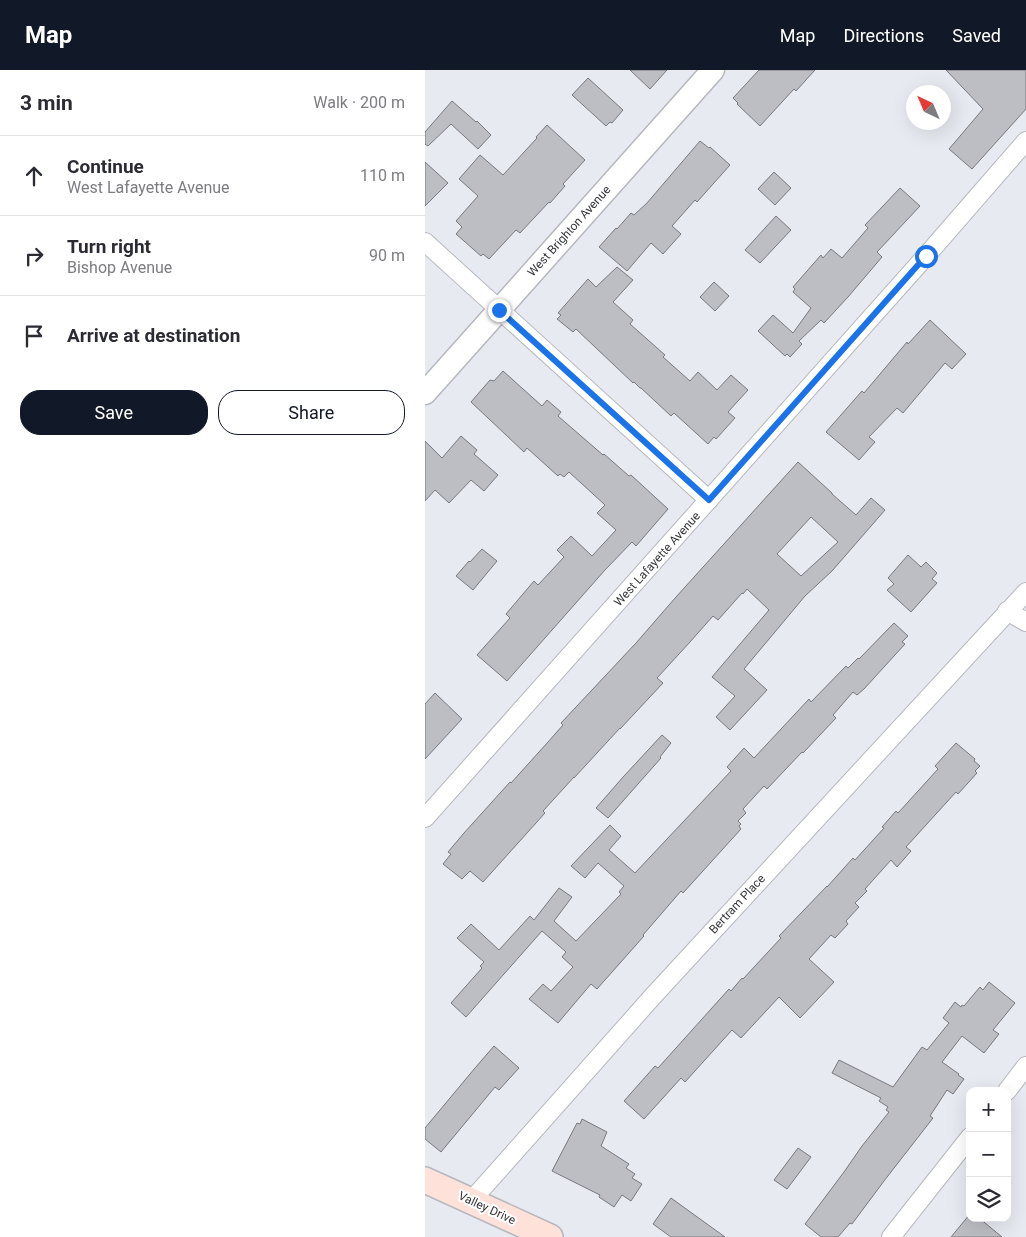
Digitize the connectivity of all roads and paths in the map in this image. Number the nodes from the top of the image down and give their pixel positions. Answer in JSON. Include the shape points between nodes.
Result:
{"nodes":[{"id":1,"x":713,"y":70,"type":"edge"},
{"id":2,"x":1026,"y":141,"type":"edge"},
{"id":3,"x":425,"y":242,"type":"edge"},
{"id":4,"x":499,"y":310,"type":"junction"},
{"id":5,"x":425,"y":392,"type":"edge"},
{"id":6,"x":709,"y":500,"type":"junction"},
{"id":7,"x":1026,"y":592,"type":"edge"},
{"id":8,"x":1007,"y":611,"type":"junction"},
{"id":9,"x":1026,"y":622,"type":"edge"},
{"id":10,"x":425,"y":818,"type":"edge"},
{"id":11,"x":1026,"y":1066,"type":"edge"},
{"id":12,"x":1010,"y":1087,"type":"edge"},
{"id":13,"x":966,"y":1142,"type":"edge"},
{"id":14,"x":425,"y":1180,"type":"edge"},
{"id":15,"x":471,"y":1201,"type":"junction"},
{"id":16,"x":550,"y":1237,"type":"edge"},
{"id":17,"x":891,"y":1237,"type":"edge"}],
"edges":[{"from":1,"to":4,"type":"street","name":"West Brighton Avenue"},
{"from":2,"to":6,"type":"street","name":"West Lafayette Avenue"},
{"from":3,"to":4,"type":"street"},
{"from":4,"to":5,"type":"street","name":"West Brighton Avenue"},
{"from":4,"to":6,"type":"street"},
{"from":6,"to":10,"type":"street","name":"West Lafayette Avenue"},
{"from":7,"to":8,"type":"street","name":"Bertram Place"},
{"from":8,"to":9,"type":"street"},
{"from":8,"to":15,"type":"street","name":"Bertram Place","via":[[661,988]]},
{"from":11,"to":12,"type":"street"},
{"from":13,"to":17,"type":"street"},
{"from":14,"to":15,"type":"main road","name":"Valley Drive"},
{"from":15,"to":16,"type":"main road","name":"Valley Drive"}]}
